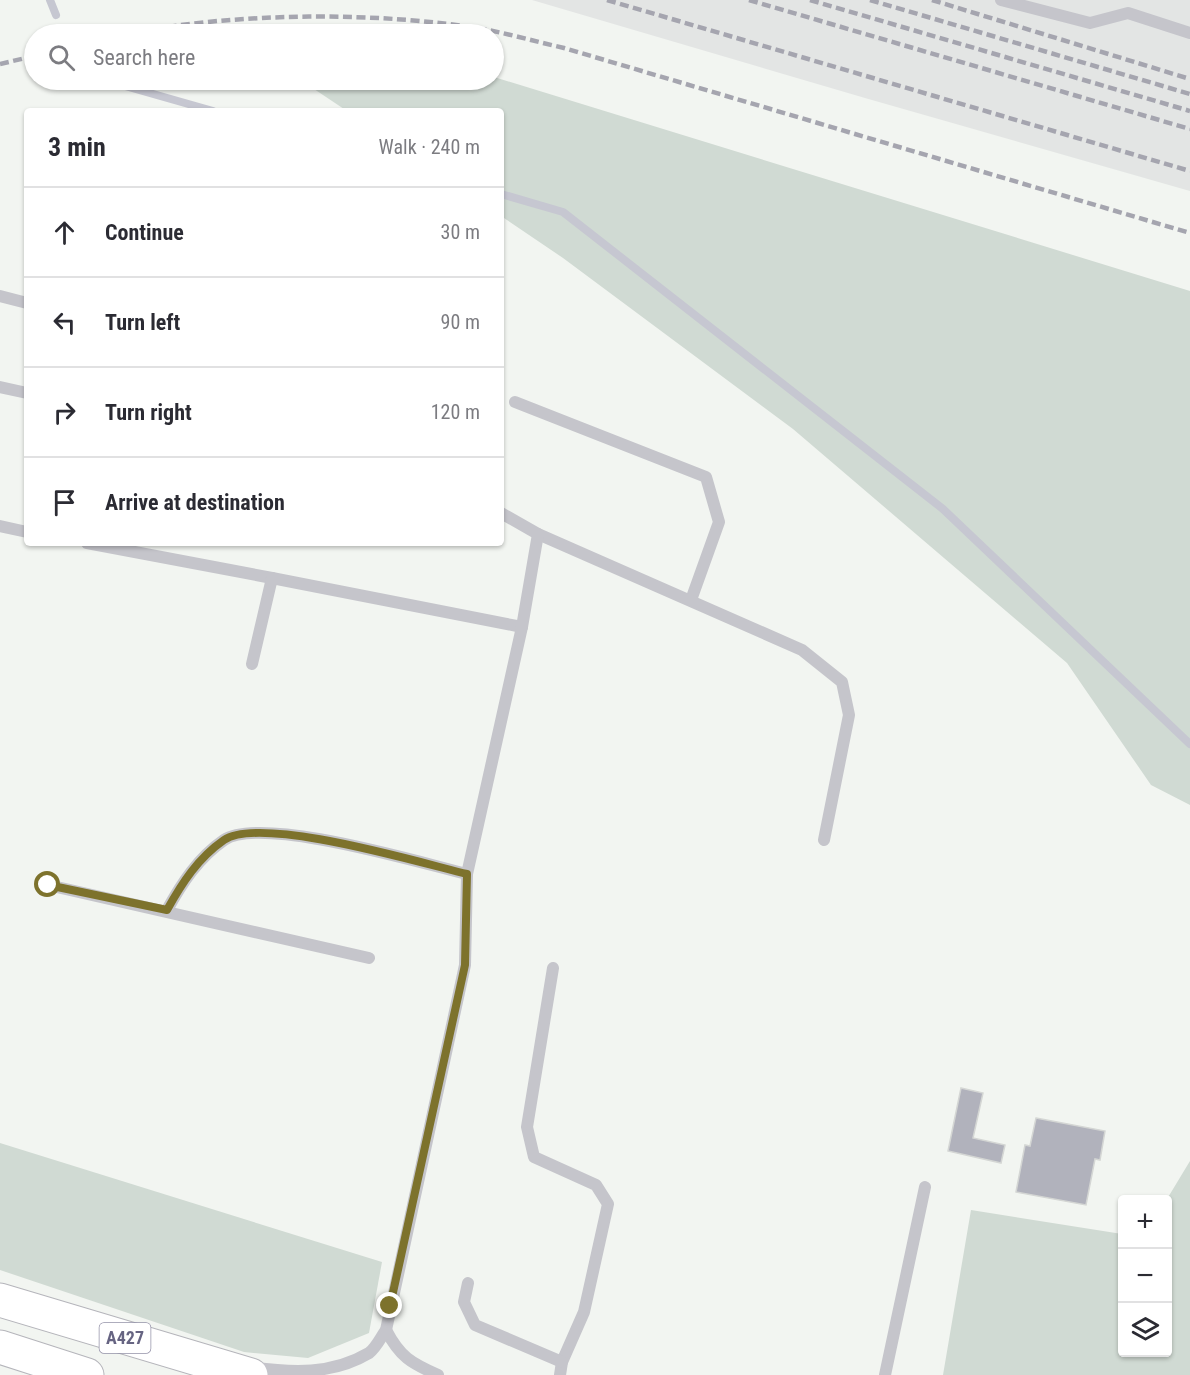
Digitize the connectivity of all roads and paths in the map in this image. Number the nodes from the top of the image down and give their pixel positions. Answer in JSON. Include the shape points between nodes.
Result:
{"nodes":[{"id":1,"x":1001,"y":0,"type":"edge"},
{"id":2,"x":1190,"y":33,"type":"edge"},
{"id":3,"x":0,"y":296,"type":"edge"},
{"id":4,"x":24,"y":302,"type":"edge"},
{"id":5,"x":0,"y":387,"type":"edge"},
{"id":6,"x":24,"y":392,"type":"edge"},
{"id":7,"x":515,"y":402,"type":"dead end"},
{"id":8,"x":504,"y":515,"type":"edge"},
{"id":9,"x":0,"y":526,"type":"edge"},
{"id":10,"x":24,"y":531,"type":"edge"},
{"id":11,"x":538,"y":534,"type":"junction"},
{"id":12,"x":103,"y":546,"type":"edge"},
{"id":13,"x":272,"y":578,"type":"junction"},
{"id":14,"x":691,"y":600,"type":"junction"},
{"id":15,"x":522,"y":627,"type":"junction"},
{"id":16,"x":252,"y":664,"type":"dead end"},
{"id":17,"x":824,"y":840,"type":"dead end"},
{"id":18,"x":467,"y":874,"type":"junction"},
{"id":19,"x":48,"y":885,"type":"dead end"},
{"id":20,"x":167,"y":910,"type":"junction"},
{"id":21,"x":369,"y":958,"type":"dead end"},
{"id":22,"x":553,"y":968,"type":"dead end"},
{"id":23,"x":925,"y":1187,"type":"dead end"},
{"id":24,"x":468,"y":1283,"type":"dead end"},
{"id":25,"x":0,"y":1300,"type":"edge"},
{"id":26,"x":386,"y":1330,"type":"junction"},
{"id":27,"x":0,"y":1347,"type":"edge"},
{"id":28,"x":202,"y":1361,"type":"junction"},
{"id":29,"x":561,"y":1369,"type":"edge"},
{"id":30,"x":87,"y":1375,"type":"edge"},
{"id":31,"x":250,"y":1375,"type":"edge"},
{"id":32,"x":438,"y":1375,"type":"edge"},
{"id":33,"x":885,"y":1375,"type":"edge"}],
"edges":[{"from":1,"to":2,"type":"lane","via":[[1090,22],[1128,14]]},
{"from":3,"to":4,"type":"lane"},
{"from":5,"to":6,"type":"lane"},
{"from":7,"to":14,"type":"lane","via":[[706,477],[719,522]]},
{"from":8,"to":11,"type":"lane"},
{"from":9,"to":10,"type":"lane"},
{"from":11,"to":14,"type":"lane"},
{"from":11,"to":15,"type":"lane"},
{"from":12,"to":13,"type":"lane"},
{"from":13,"to":15,"type":"lane"},
{"from":13,"to":16,"type":"lane"},
{"from":14,"to":17,"type":"lane","via":[[802,650],[842,682],[849,715]]},
{"from":15,"to":18,"type":"lane"},
{"from":18,"to":20,"type":"lane","via":[[347,844],[271,831],[226,838],[186,875]]},
{"from":18,"to":26,"type":"lane","via":[[465,965]]},
{"from":19,"to":20,"type":"lane"},
{"from":20,"to":21,"type":"lane"},
{"from":22,"to":29,"type":"lane","via":[[526,1127],[534,1157],[596,1185],[608,1204],[584,1312]]},
{"from":23,"to":33,"type":"lane"},
{"from":24,"to":29,"type":"lane","via":[[464,1302],[475,1325]]},
{"from":25,"to":28,"type":"highway","number":"A427"},
{"from":26,"to":28,"type":"lane","via":[[370,1352],[328,1371],[294,1373]]},
{"from":26,"to":32,"type":"lane","via":[[396,1351],[414,1365]]},
{"from":27,"to":30,"type":"highway","number":"A427"},
{"from":28,"to":31,"type":"highway","number":"A427"}]}
